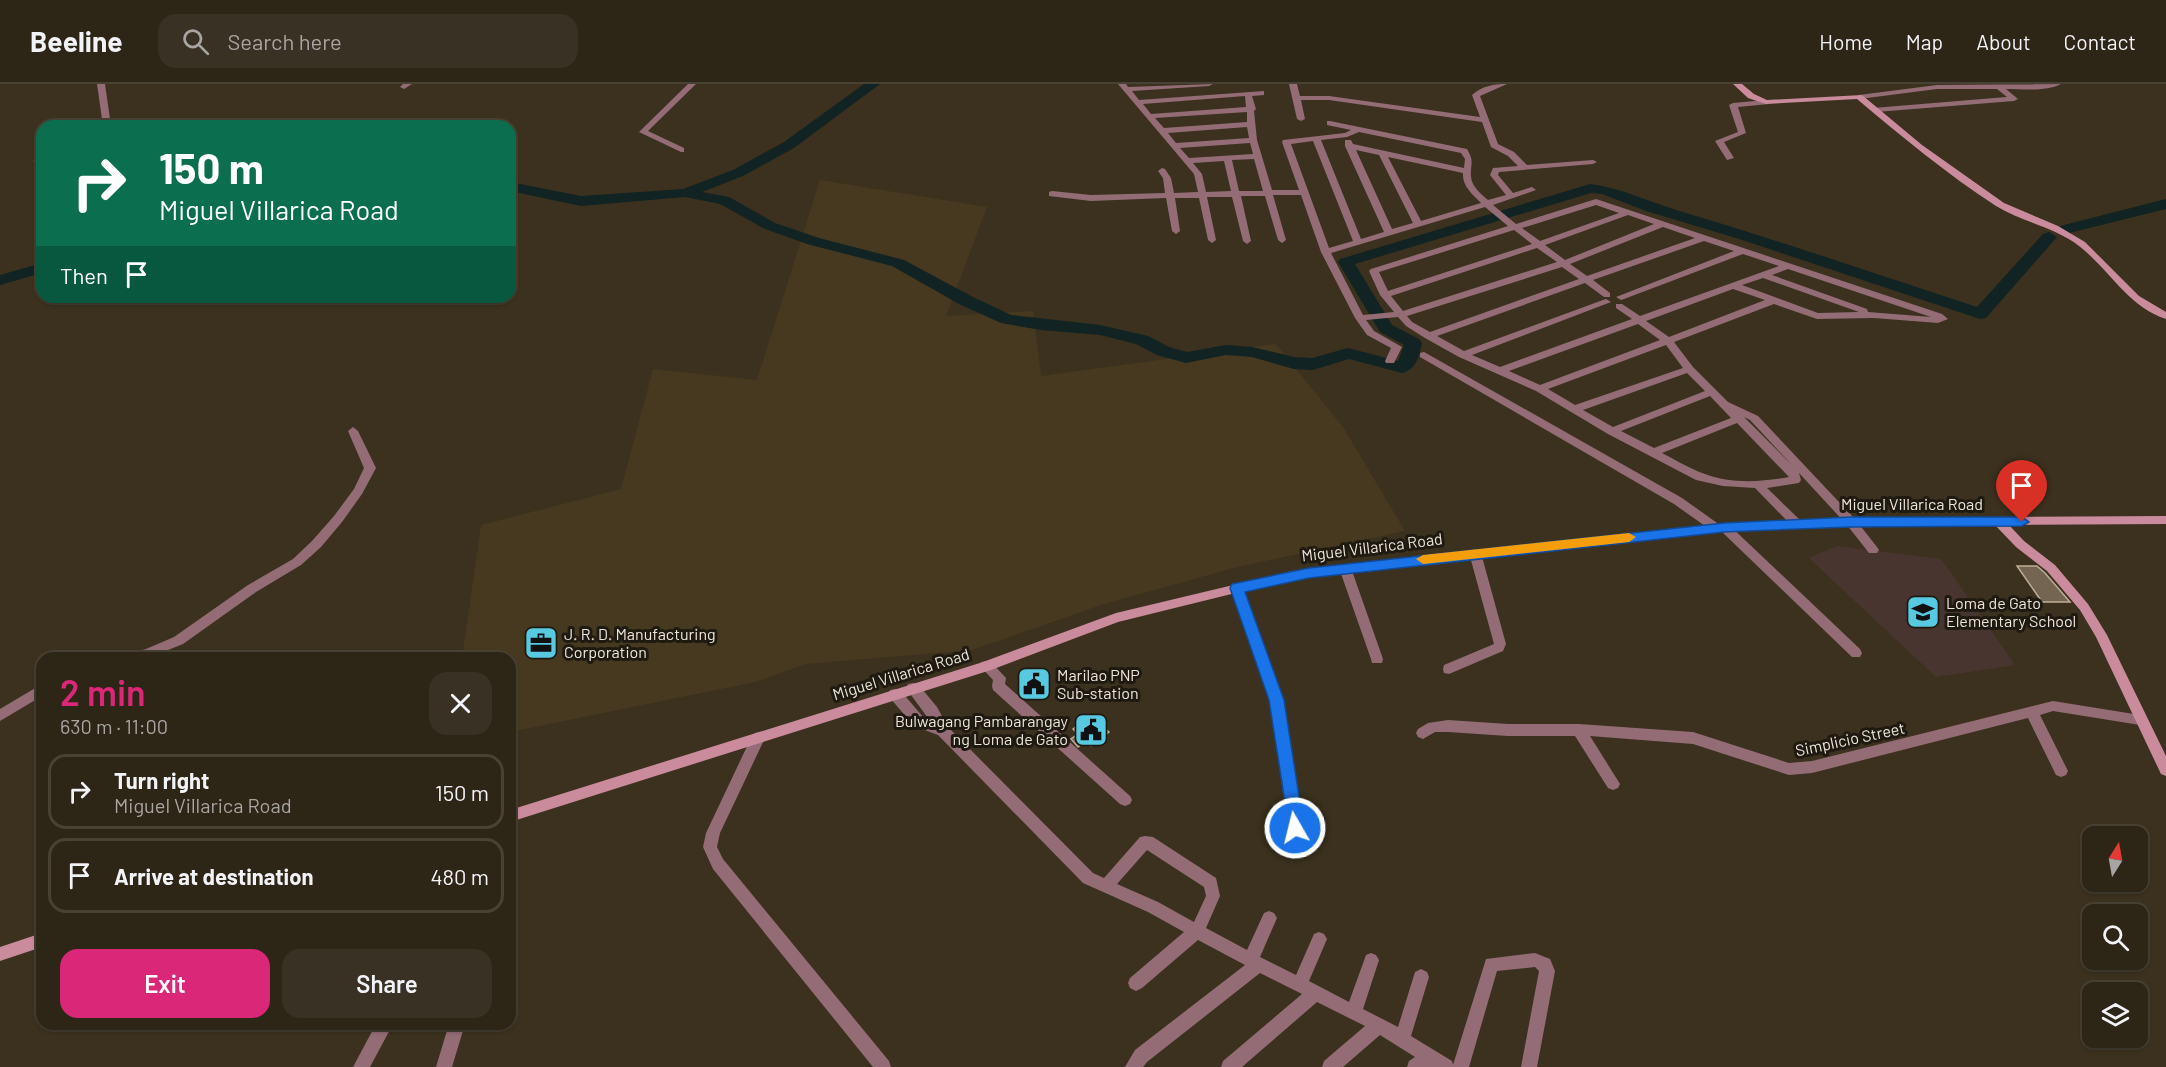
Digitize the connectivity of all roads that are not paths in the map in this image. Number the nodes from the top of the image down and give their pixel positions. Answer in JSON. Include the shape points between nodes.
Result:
{"nodes":[{"id":1,"x":101,"y":84,"type":"edge"},
{"id":2,"x":692,"y":84,"type":"edge"},
{"id":3,"x":1209,"y":84,"type":"edge"},
{"id":4,"x":1293,"y":84,"type":"edge"},
{"id":5,"x":1503,"y":84,"type":"edge"},
{"id":6,"x":1737,"y":84,"type":"edge"},
{"id":7,"x":1888,"y":84,"type":"edge"},
{"id":8,"x":2057,"y":84,"type":"edge"},
{"id":9,"x":1996,"y":85,"type":"edge"},
{"id":10,"x":1124,"y":87,"type":"edge"},
{"id":11,"x":1902,"y":92,"type":"junction"},
{"id":12,"x":1261,"y":93,"type":"dead end"},
{"id":13,"x":1248,"y":94,"type":"junction"},
{"id":14,"x":1859,"y":97,"type":"junction"},
{"id":15,"x":1296,"y":98,"type":"junction"},
{"id":16,"x":1137,"y":102,"type":"junction"},
{"id":17,"x":1767,"y":102,"type":"junction"},
{"id":18,"x":1252,"y":109,"type":"junction"},
{"id":19,"x":1876,"y":110,"type":"junction"},
{"id":20,"x":1149,"y":116,"type":"junction"},
{"id":21,"x":1301,"y":119,"type":"dead end"},
{"id":22,"x":106,"y":120,"type":"edge"},
{"id":23,"x":1484,"y":120,"type":"junction"},
{"id":24,"x":1330,"y":123,"type":"dead end"},
{"id":25,"x":1250,"y":124,"type":"junction"},
{"id":26,"x":1358,"y":129,"type":"junction"},
{"id":27,"x":1161,"y":131,"type":"junction"},
{"id":28,"x":1347,"y":135,"type":"junction"},
{"id":29,"x":1316,"y":138,"type":"junction"},
{"id":30,"x":1253,"y":140,"type":"junction"},
{"id":31,"x":1174,"y":146,"type":"junction"},
{"id":32,"x":1349,"y":146,"type":"junction"},
{"id":33,"x":681,"y":150,"type":"dead end"},
{"id":34,"x":1383,"y":154,"type":"junction"},
{"id":35,"x":1258,"y":156,"type":"junction"},
{"id":36,"x":1227,"y":158,"type":"junction"},
{"id":37,"x":1730,"y":158,"type":"dead end"},
{"id":38,"x":1187,"y":161,"type":"junction"},
{"id":39,"x":1593,"y":162,"type":"dead end"},
{"id":40,"x":1525,"y":168,"type":"junction"},
{"id":41,"x":1162,"y":171,"type":"dead end"},
{"id":42,"x":1468,"y":171,"type":"junction"},
{"id":43,"x":1532,"y":190,"type":"dead end"},
{"id":44,"x":1304,"y":192,"type":"junction"},
{"id":45,"x":1269,"y":193,"type":"junction"},
{"id":46,"x":1052,"y":194,"type":"dead end"},
{"id":47,"x":1236,"y":194,"type":"junction"},
{"id":48,"x":1202,"y":195,"type":"junction"},
{"id":49,"x":1170,"y":196,"type":"junction"},
{"id":50,"x":1511,"y":196,"type":"junction"},
{"id":51,"x":1486,"y":203,"type":"junction"},
{"id":52,"x":1629,"y":212,"type":"junction"},
{"id":53,"x":1418,"y":224,"type":"junction"},
{"id":54,"x":1663,"y":224,"type":"junction"},
{"id":55,"x":1514,"y":227,"type":"junction"},
{"id":56,"x":1176,"y":231,"type":"dead end"},
{"id":57,"x":1389,"y":233,"type":"junction"},
{"id":58,"x":1704,"y":238,"type":"junction"},
{"id":59,"x":1212,"y":240,"type":"dead end"},
{"id":60,"x":1282,"y":240,"type":"dead end"},
{"id":61,"x":1247,"y":241,"type":"dead end"},
{"id":62,"x":1358,"y":242,"type":"junction"},
{"id":63,"x":1540,"y":244,"type":"junction"},
{"id":64,"x":1744,"y":250,"type":"junction"},
{"id":65,"x":1326,"y":252,"type":"junction"},
{"id":66,"x":1564,"y":263,"type":"junction"},
{"id":67,"x":1790,"y":265,"type":"junction"},
{"id":68,"x":1764,"y":275,"type":"junction"},
{"id":69,"x":1587,"y":281,"type":"junction"},
{"id":70,"x":1735,"y":286,"type":"junction"},
{"id":71,"x":1385,"y":295,"type":"junction"},
{"id":72,"x":1607,"y":299,"type":"junction"},
{"id":73,"x":1772,"y":301,"type":"junction"},
{"id":74,"x":1620,"y":302,"type":"junction"},
{"id":75,"x":1399,"y":314,"type":"junction"},
{"id":76,"x":1874,"y":315,"type":"junction"},
{"id":77,"x":2166,"y":316,"type":"edge"},
{"id":78,"x":1360,"y":318,"type":"junction"},
{"id":79,"x":1639,"y":320,"type":"junction"},
{"id":80,"x":1428,"y":336,"type":"junction"},
{"id":81,"x":1667,"y":340,"type":"junction"},
{"id":82,"x":1463,"y":355,"type":"junction"},
{"id":83,"x":1424,"y":356,"type":"dead end"},
{"id":84,"x":1390,"y":361,"type":"dead end"},
{"id":85,"x":1689,"y":369,"type":"junction"},
{"id":86,"x":1500,"y":371,"type":"junction"},
{"id":87,"x":1540,"y":388,"type":"junction"},
{"id":88,"x":1712,"y":392,"type":"junction"},
{"id":89,"x":1725,"y":405,"type":"junction"},
{"id":90,"x":1575,"y":409,"type":"junction"},
{"id":91,"x":1738,"y":419,"type":"junction"},
{"id":92,"x":1612,"y":430,"type":"junction"},
{"id":93,"x":353,"y":431,"type":"dead end"},
{"id":94,"x":1654,"y":452,"type":"junction"},
{"id":95,"x":1757,"y":484,"type":"junction"},
{"id":96,"x":2166,"y":520,"type":"edge"},
{"id":97,"x":1851,"y":522,"type":"junction"},
{"id":98,"x":1999,"y":522,"type":"junction"},
{"id":99,"x":1796,"y":523,"type":"junction"},
{"id":100,"x":1720,"y":528,"type":"junction"},
{"id":101,"x":1872,"y":550,"type":"dead end"},
{"id":102,"x":1475,"y":553,"type":"junction"},
{"id":103,"x":1345,"y":568,"type":"junction"},
{"id":104,"x":1237,"y":588,"type":"junction"},
{"id":105,"x":158,"y":652,"type":"edge"},
{"id":106,"x":1856,"y":653,"type":"dead end"},
{"id":107,"x":1377,"y":659,"type":"dead end"},
{"id":108,"x":986,"y":666,"type":"junction"},
{"id":109,"x":1449,"y":669,"type":"dead end"},
{"id":110,"x":913,"y":688,"type":"junction"},
{"id":111,"x":36,"y":693,"type":"edge"},
{"id":112,"x":895,"y":694,"type":"junction"},
{"id":113,"x":2032,"y":712,"type":"junction"},
{"id":114,"x":0,"y":716,"type":"edge"},
{"id":115,"x":2140,"y":720,"type":"junction"},
{"id":116,"x":1579,"y":730,"type":"junction"},
{"id":117,"x":943,"y":731,"type":"junction"},
{"id":118,"x":1423,"y":733,"type":"dead end"},
{"id":119,"x":758,"y":738,"type":"junction"},
{"id":120,"x":2166,"y":770,"type":"edge"},
{"id":121,"x":2061,"y":771,"type":"dead end"},
{"id":122,"x":1613,"y":784,"type":"dead end"},
{"id":123,"x":1125,"y":800,"type":"dead end"},
{"id":124,"x":516,"y":814,"type":"edge"},
{"id":125,"x":1295,"y":828,"type":"dead end"},
{"id":126,"x":1107,"y":885,"type":"junction"},
{"id":127,"x":1269,"y":918,"type":"dead end"},
{"id":128,"x":1197,"y":931,"type":"junction"},
{"id":129,"x":1320,"y":939,"type":"dead end"},
{"id":130,"x":36,"y":942,"type":"edge"},
{"id":131,"x":0,"y":954,"type":"edge"},
{"id":132,"x":1371,"y":960,"type":"dead end"},
{"id":133,"x":1255,"y":962,"type":"junction"},
{"id":134,"x":1421,"y":976,"type":"dead end"},
{"id":135,"x":1136,"y":983,"type":"dead end"},
{"id":136,"x":1300,"y":985,"type":"junction"},
{"id":137,"x":1316,"y":993,"type":"junction"},
{"id":138,"x":1354,"y":1012,"type":"junction"},
{"id":139,"x":1379,"y":1025,"type":"junction"},
{"id":140,"x":382,"y":1030,"type":"edge"},
{"id":141,"x":455,"y":1030,"type":"edge"},
{"id":142,"x":1401,"y":1039,"type":"junction"},
{"id":143,"x":1430,"y":1057,"type":"junction"},
{"id":144,"x":1332,"y":1066,"type":"edge"},
{"id":145,"x":361,"y":1067,"type":"edge"},
{"id":146,"x":444,"y":1067,"type":"edge"},
{"id":147,"x":883,"y":1067,"type":"edge"},
{"id":148,"x":1133,"y":1067,"type":"edge"},
{"id":149,"x":1229,"y":1067,"type":"edge"},
{"id":150,"x":1415,"y":1067,"type":"edge"},
{"id":151,"x":1446,"y":1067,"type":"edge"},
{"id":152,"x":1461,"y":1067,"type":"edge"},
{"id":153,"x":1529,"y":1067,"type":"edge"}],
"edges":[{"from":1,"to":22,"type":"street"},
{"from":2,"to":33,"type":"street","via":[[643,132]]},
{"from":3,"to":10,"type":"street"},
{"from":4,"to":15,"type":"street"},
{"from":5,"to":23,"type":"street","via":[[1476,95]]},
{"from":6,"to":17,"type":"main road","via":[[1751,96]]},
{"from":7,"to":11,"type":"street"},
{"from":8,"to":9,"type":"street"},
{"from":9,"to":11,"type":"street"},
{"from":9,"to":19,"type":"street","via":[[2014,99]]},
{"from":10,"to":16,"type":"street"},
{"from":11,"to":14,"type":"street"},
{"from":12,"to":13,"type":"street"},
{"from":13,"to":16,"type":"street"},
{"from":13,"to":18,"type":"street"},
{"from":14,"to":17,"type":"main road"},
{"from":14,"to":19,"type":"main road"},
{"from":15,"to":21,"type":"street"},
{"from":15,"to":23,"type":"street"},
{"from":16,"to":20,"type":"street"},
{"from":17,"to":37,"type":"street","via":[[1733,105],[1742,133],[1719,141]]},
{"from":18,"to":20,"type":"street"},
{"from":18,"to":25,"type":"street"},
{"from":19,"to":77,"type":"main road","via":[[1918,147],[2001,205],[2082,244],[2132,294]]},
{"from":20,"to":27,"type":"street"},
{"from":23,"to":40,"type":"street","via":[[1494,145]]},
{"from":24,"to":26,"type":"street"},
{"from":25,"to":27,"type":"street"},
{"from":25,"to":30,"type":"street"},
{"from":26,"to":28,"type":"street"},
{"from":26,"to":42,"type":"street","via":[[1464,151],[1469,159]]},
{"from":27,"to":31,"type":"street"},
{"from":28,"to":29,"type":"street"},
{"from":28,"to":32,"type":"street"},
{"from":29,"to":44,"type":"street","via":[[1286,142]]},
{"from":29,"to":62,"type":"street"},
{"from":30,"to":31,"type":"street"},
{"from":30,"to":35,"type":"street"},
{"from":31,"to":38,"type":"street"},
{"from":32,"to":34,"type":"street"},
{"from":32,"to":57,"type":"street"},
{"from":34,"to":42,"type":"street"},
{"from":34,"to":53,"type":"street"},
{"from":35,"to":36,"type":"street"},
{"from":35,"to":45,"type":"street"},
{"from":36,"to":38,"type":"street"},
{"from":36,"to":47,"type":"street"},
{"from":38,"to":48,"type":"street","via":[[1198,174]]},
{"from":39,"to":40,"type":"street"},
{"from":40,"to":50,"type":"street","via":[[1494,172]]},
{"from":41,"to":49,"type":"street"},
{"from":42,"to":51,"type":"street","via":[[1472,190]]},
{"from":43,"to":50,"type":"street"},
{"from":44,"to":45,"type":"street"},
{"from":44,"to":65,"type":"street"},
{"from":45,"to":47,"type":"street"},
{"from":45,"to":60,"type":"street"},
{"from":46,"to":49,"type":"street","via":[[1091,198]]},
{"from":47,"to":48,"type":"street"},
{"from":47,"to":61,"type":"street"},
{"from":48,"to":49,"type":"street"},
{"from":48,"to":59,"type":"street"},
{"from":49,"to":56,"type":"street"},
{"from":50,"to":51,"type":"street"},
{"from":51,"to":53,"type":"street"},
{"from":51,"to":55,"type":"street"},
{"from":52,"to":54,"type":"street"},
{"from":52,"to":55,"type":"street","via":[[1596,202]]},
{"from":52,"to":63,"type":"street"},
{"from":53,"to":57,"type":"street"},
{"from":54,"to":58,"type":"street"},
{"from":54,"to":66,"type":"street"},
{"from":55,"to":63,"type":"street"},
{"from":55,"to":71,"type":"street","via":[[1374,271]]},
{"from":57,"to":62,"type":"street"},
{"from":58,"to":64,"type":"street"},
{"from":58,"to":69,"type":"street"},
{"from":62,"to":65,"type":"street"},
{"from":63,"to":66,"type":"street"},
{"from":63,"to":71,"type":"street"},
{"from":64,"to":67,"type":"street"},
{"from":64,"to":74,"type":"street"},
{"from":65,"to":78,"type":"street"},
{"from":66,"to":69,"type":"street"},
{"from":66,"to":75,"type":"street"},
{"from":67,"to":68,"type":"street"},
{"from":67,"to":76,"type":"street","via":[[1943,319]]},
{"from":68,"to":70,"type":"street"},
{"from":68,"to":76,"type":"street"},
{"from":69,"to":72,"type":"street"},
{"from":69,"to":80,"type":"street"},
{"from":70,"to":73,"type":"street"},
{"from":70,"to":79,"type":"street"},
{"from":71,"to":75,"type":"street"},
{"from":72,"to":74,"type":"street"},
{"from":72,"to":82,"type":"street"},
{"from":73,"to":76,"type":"street","via":[[1816,316]]},
{"from":73,"to":81,"type":"street"},
{"from":74,"to":79,"type":"street"},
{"from":75,"to":78,"type":"street"},
{"from":75,"to":80,"type":"street"},
{"from":78,"to":84,"type":"street","via":[[1370,333],[1397,347]]},
{"from":79,"to":81,"type":"street"},
{"from":79,"to":86,"type":"street"},
{"from":80,"to":82,"type":"street"},
{"from":81,"to":85,"type":"street"},
{"from":81,"to":87,"type":"street"},
{"from":82,"to":86,"type":"street"},
{"from":83,"to":100,"type":"street"},
{"from":85,"to":88,"type":"street"},
{"from":85,"to":90,"type":"street"},
{"from":86,"to":87,"type":"street"},
{"from":87,"to":90,"type":"street"},
{"from":88,"to":89,"type":"street"},
{"from":88,"to":92,"type":"street"},
{"from":89,"to":91,"type":"street"},
{"from":89,"to":97,"type":"street","via":[[1754,418]]},
{"from":90,"to":92,"type":"street"},
{"from":91,"to":94,"type":"street"},
{"from":91,"to":95,"type":"street","via":[[1794,474],[1795,480]]},
{"from":92,"to":94,"type":"street"},
{"from":93,"to":105,"type":"street","via":[[369,468],[365,481],[318,543],[298,561]]},
{"from":94,"to":95,"type":"street","via":[[1714,482]]},
{"from":95,"to":99,"type":"street"},
{"from":96,"to":98,"type":"main road","name":"Miguel Villarica Road"},
{"from":97,"to":98,"type":"main road","name":"Miguel Villarica Road"},
{"from":97,"to":99,"type":"main road","name":"Miguel Villarica Road"},
{"from":97,"to":101,"type":"street"},
{"from":98,"to":115,"type":"main road","via":[[2051,568],[2084,608],[2101,635]]},
{"from":99,"to":100,"type":"main road","name":"Miguel Villarica Road"},
{"from":100,"to":102,"type":"main road","name":"Miguel Villarica Road"},
{"from":100,"to":106,"type":"street"},
{"from":102,"to":103,"type":"main road","name":"Miguel Villarica Road"},
{"from":102,"to":109,"type":"street","via":[[1500,644]]},
{"from":103,"to":104,"type":"main road","name":"Miguel Villarica Road"},
{"from":103,"to":107,"type":"street"},
{"from":104,"to":108,"type":"main road","name":"Miguel Villarica Road","via":[[1116,618]]},
{"from":104,"to":125,"type":"street","via":[[1277,700]]},
{"from":108,"to":110,"type":"main road","name":"Miguel Villarica Road"},
{"from":108,"to":123,"type":"street","via":[[1000,678],[998,686]]},
{"from":110,"to":112,"type":"main road","name":"Miguel Villarica Road"},
{"from":110,"to":117,"type":"street"},
{"from":111,"to":114,"type":"street"},
{"from":112,"to":117,"type":"street","via":[[919,722]]},
{"from":112,"to":119,"type":"main road","name":"Miguel Villarica Road"},
{"from":113,"to":115,"type":"street","name":"Simplicio Street","via":[[2053,706]]},
{"from":113,"to":116,"type":"street","name":"Simplicio Street","via":[[1812,767],[1789,769],[1693,738]]},
{"from":113,"to":121,"type":"street"},
{"from":115,"to":120,"type":"main road"},
{"from":116,"to":118,"type":"street","name":"Simplicio Street","via":[[1448,726],[1433,727]]},
{"from":116,"to":122,"type":"street"},
{"from":117,"to":126,"type":"street","via":[[1088,878]]},
{"from":119,"to":124,"type":"main road","name":"Miguel Villarica Road"},
{"from":119,"to":147,"type":"street","via":[[713,833],[710,848],[718,864]]},
{"from":126,"to":128,"type":"street"},
{"from":126,"to":128,"type":"street","via":[[1145,842],[1151,842],[1211,883],[1213,896]]},
{"from":127,"to":133,"type":"street"},
{"from":128,"to":133,"type":"street"},
{"from":128,"to":135,"type":"street"},
{"from":129,"to":136,"type":"street"},
{"from":130,"to":131,"type":"main road"},
{"from":132,"to":138,"type":"street"},
{"from":133,"to":136,"type":"street"},
{"from":133,"to":148,"type":"street","via":[[1141,1056]]},
{"from":134,"to":142,"type":"street"},
{"from":136,"to":137,"type":"street"},
{"from":137,"to":138,"type":"street"},
{"from":137,"to":149,"type":"street"},
{"from":138,"to":139,"type":"street"},
{"from":139,"to":142,"type":"street"},
{"from":139,"to":144,"type":"street"},
{"from":140,"to":145,"type":"street"},
{"from":141,"to":146,"type":"street"},
{"from":142,"to":143,"type":"street"},
{"from":143,"to":150,"type":"street"},
{"from":143,"to":151,"type":"street"},
{"from":152,"to":153,"type":"street","via":[[1491,964],[1535,960],[1545,964],[1546,971]]}]}
